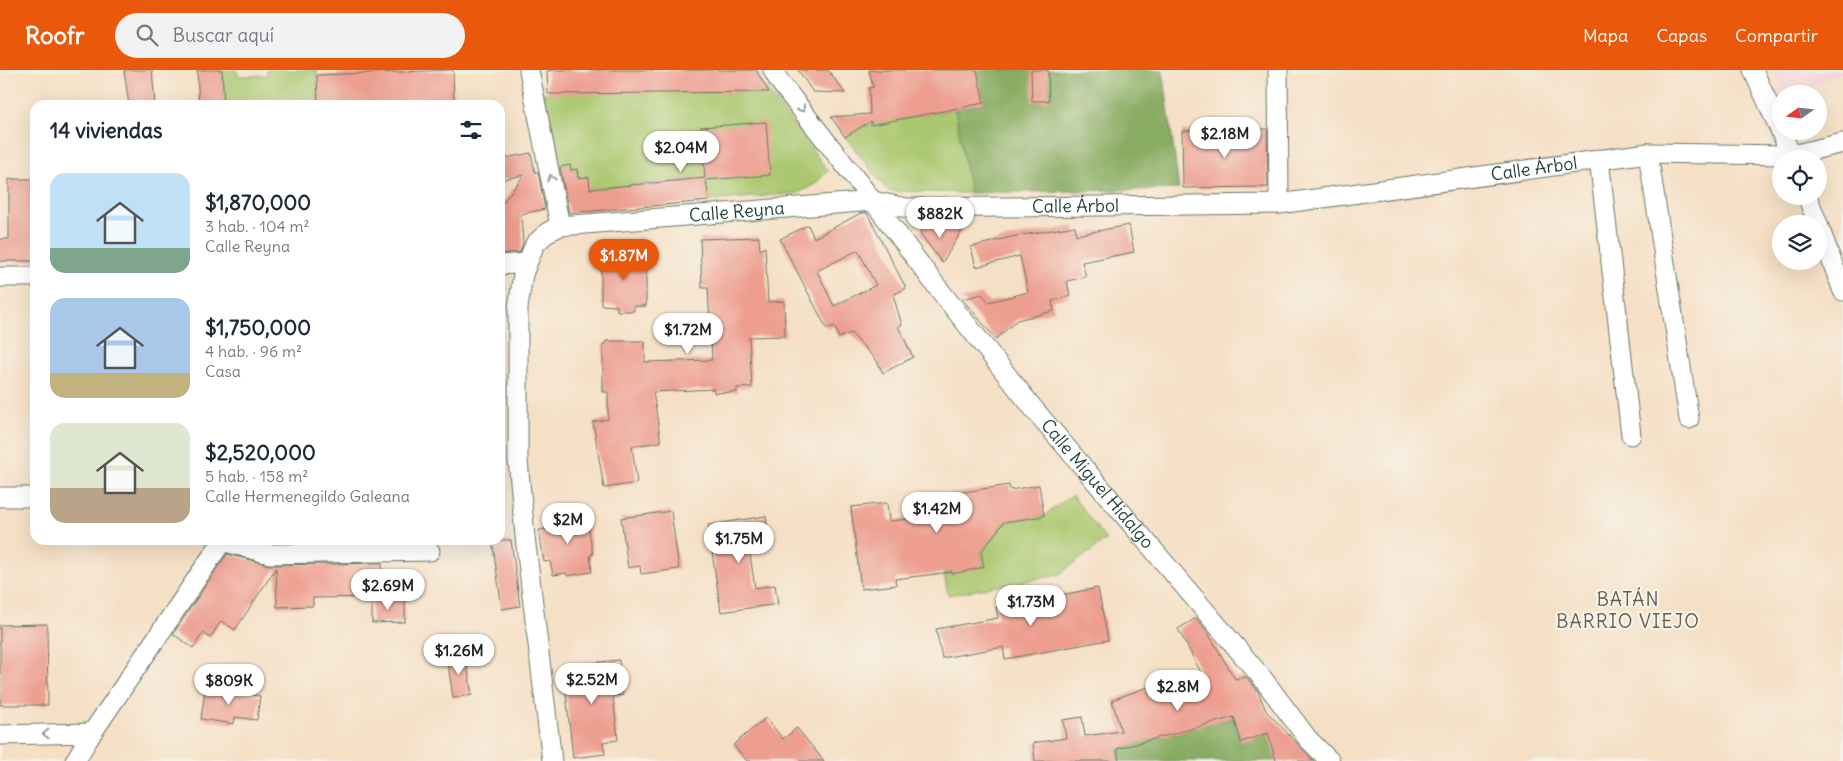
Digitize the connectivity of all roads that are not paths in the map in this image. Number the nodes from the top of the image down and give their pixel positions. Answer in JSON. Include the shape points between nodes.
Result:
{"nodes":[{"id":1,"x":529,"y":70,"type":"edge"},
{"id":2,"x":773,"y":70,"type":"edge"},
{"id":3,"x":1278,"y":70,"type":"edge"},
{"id":4,"x":1753,"y":70,"type":"edge"},
{"id":5,"x":1843,"y":143,"type":"edge"},
{"id":6,"x":1789,"y":150,"type":"edge"},
{"id":7,"x":1818,"y":150,"type":"edge"},
{"id":8,"x":1648,"y":153,"type":"junction"},
{"id":9,"x":1772,"y":156,"type":"edge"},
{"id":10,"x":1599,"y":159,"type":"junction"},
{"id":11,"x":874,"y":201,"type":"junction"},
{"id":12,"x":1279,"y":204,"type":"junction"},
{"id":13,"x":560,"y":226,"type":"junction"},
{"id":14,"x":1827,"y":249,"type":"edge"},
{"id":15,"x":527,"y":263,"type":"junction"},
{"id":16,"x":505,"y":265,"type":"edge"},
{"id":17,"x":0,"y":277,"type":"edge"},
{"id":18,"x":30,"y":277,"type":"edge"},
{"id":19,"x":1843,"y":291,"type":"edge"},
{"id":20,"x":1689,"y":419,"type":"dead end"},
{"id":21,"x":1631,"y":434,"type":"dead end"},
{"id":22,"x":0,"y":497,"type":"edge"},
{"id":23,"x":30,"y":497,"type":"edge"},
{"id":24,"x":219,"y":545,"type":"edge"},
{"id":25,"x":237,"y":545,"type":"edge"},
{"id":26,"x":430,"y":552,"type":"dead end"},
{"id":27,"x":92,"y":733,"type":"junction"},
{"id":28,"x":0,"y":735,"type":"edge"},
{"id":29,"x":75,"y":761,"type":"edge"},
{"id":30,"x":552,"y":761,"type":"edge"},
{"id":31,"x":1330,"y":761,"type":"edge"}],
"edges":[{"from":13,"to":1,"type":"street","one_way":true},
{"from":2,"to":11,"type":"street","name":"Calle Miguel Hidalgo","one_way":true},
{"from":3,"to":12,"type":"street"},
{"from":4,"to":6,"type":"street"},
{"from":5,"to":7,"type":"street","name":"Calle Árbol"},
{"from":8,"to":9,"type":"street","name":"Calle Árbol"},
{"from":8,"to":10,"type":"street","name":"Calle Árbol"},
{"from":8,"to":20,"type":"street"},
{"from":10,"to":12,"type":"street","name":"Calle Árbol"},
{"from":10,"to":21,"type":"street"},
{"from":11,"to":12,"type":"street","name":"Calle Árbol","via":[[906,208]]},
{"from":11,"to":13,"type":"street","name":"Calle Reyna"},
{"from":11,"to":31,"type":"street","name":"Calle Miguel Hidalgo","via":[[1033,408],[1263,679],[1308,739]]},
{"from":13,"to":15,"type":"street","name":"Calle Reyna","via":[[541,237]]},
{"from":14,"to":19,"type":"street"},
{"from":15,"to":16,"type":"street"},
{"from":15,"to":30,"type":"street","name":"Calle Reyna","via":[[518,308],[518,460]]},
{"from":17,"to":18,"type":"street"},
{"from":22,"to":23,"type":"street"},
{"from":24,"to":27,"type":"street"},
{"from":25,"to":26,"type":"street","via":[[270,554]]},
{"from":27,"to":28,"type":"street","one_way":true},
{"from":27,"to":29,"type":"street"}]}
